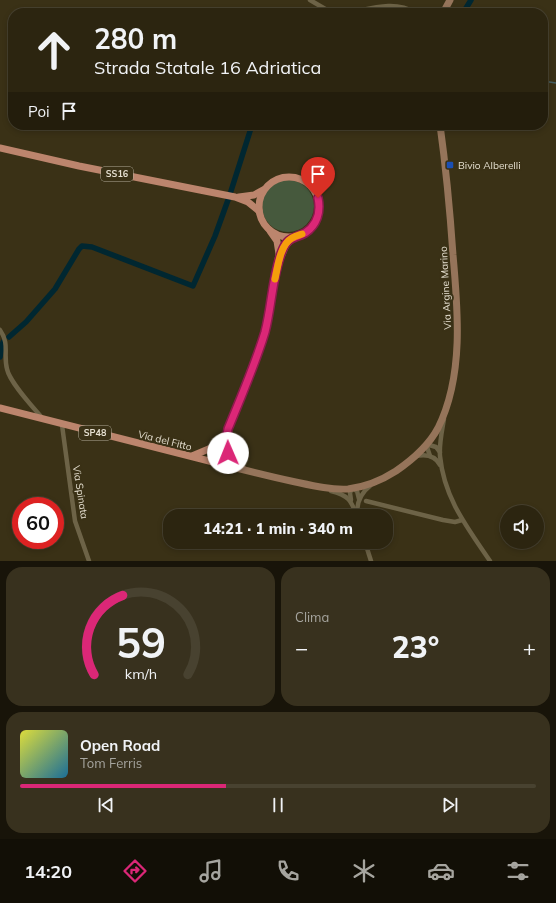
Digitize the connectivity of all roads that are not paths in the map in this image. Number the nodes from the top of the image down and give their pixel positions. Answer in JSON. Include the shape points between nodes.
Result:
{"nodes":[{"id":1,"x":310,"y":0,"type":"edge"},
{"id":2,"x":324,"y":8,"type":"edge"},
{"id":3,"x":373,"y":8,"type":"edge"},
{"id":4,"x":410,"y":8,"type":"edge"},
{"id":5,"x":441,"y":130,"type":"edge"},
{"id":6,"x":0,"y":148,"type":"edge"},
{"id":7,"x":264,"y":190,"type":"junction"},
{"id":8,"x":235,"y":196,"type":"junction"},
{"id":9,"x":259,"y":211,"type":"junction"},
{"id":10,"x":270,"y":231,"type":"junction"},
{"id":11,"x":294,"y":237,"type":"junction"},
{"id":12,"x":278,"y":264,"type":"junction"},
{"id":13,"x":0,"y":330,"type":"edge"},
{"id":14,"x":447,"y":404,"type":"junction"},
{"id":15,"x":0,"y":408,"type":"edge"},
{"id":16,"x":44,"y":420,"type":"junction"},
{"id":17,"x":62,"y":425,"type":"junction"},
{"id":18,"x":228,"y":429,"type":"junction"},
{"id":19,"x":426,"y":444,"type":"junction"},
{"id":20,"x":228,"y":451,"type":"junction"},
{"id":21,"x":440,"y":452,"type":"junction"},
{"id":22,"x":190,"y":456,"type":"junction"},
{"id":23,"x":430,"y":456,"type":"junction"},
{"id":24,"x":414,"y":457,"type":"junction"},
{"id":25,"x":221,"y":464,"type":"junction"},
{"id":26,"x":243,"y":469,"type":"junction"},
{"id":27,"x":442,"y":469,"type":"junction"},
{"id":28,"x":375,"y":481,"type":"junction"},
{"id":29,"x":324,"y":488,"type":"junction"},
{"id":30,"x":352,"y":488,"type":"junction"},
{"id":31,"x":360,"y":500,"type":"junction"},
{"id":32,"x":366,"y":501,"type":"dead end"},
{"id":33,"x":351,"y":502,"type":"junction"},
{"id":34,"x":354,"y":509,"type":"edge"},
{"id":35,"x":357,"y":509,"type":"edge"},
{"id":36,"x":462,"y":520,"type":"junction"},
{"id":37,"x":367,"y":549,"type":"edge"},
{"id":38,"x":89,"y":561,"type":"edge"},
{"id":39,"x":371,"y":561,"type":"edge"},
{"id":40,"x":490,"y":561,"type":"edge"}],
"edges":[{"from":1,"to":2,"type":"street"},
{"from":3,"to":4,"type":"street","via":[[394,4]]},
{"from":5,"to":14,"type":"street","name":"Via Argine Marino","number":"SP48","via":[[456,289],[455,365]]},
{"from":6,"to":8,"type":"main road","number":"SS16"},
{"from":7,"to":8,"type":"main road","via":[[249,196]]},
{"from":7,"to":9,"type":"main road","via":[[260,198]]},
{"from":7,"to":11,"type":"main road","via":[[277,179],[288,176],[304,180],[316,193],[319,210],[316,220],[309,230]]},
{"from":8,"to":9,"type":"main road"},
{"from":9,"to":10,"type":"main road","via":[[262,222]]},
{"from":10,"to":11,"type":"main road"},
{"from":10,"to":12,"type":"main road","via":[[278,244]]},
{"from":11,"to":12,"type":"main road","via":[[284,247]]},
{"from":12,"to":18,"type":"main road","via":[[264,336]]},
{"from":13,"to":16,"type":"street","via":[[6,342],[7,369],[24,396]]},
{"from":14,"to":19,"type":"street","name":"Via Argine Marino","number":"SP48","via":[[438,426]]},
{"from":14,"to":21,"type":"street"},
{"from":15,"to":16,"type":"main road","name":"Via del Fitto","number":"SP48"},
{"from":16,"to":17,"type":"main road","name":"Via del Fitto","number":"SP48"},
{"from":17,"to":22,"type":"main road","name":"Via del Fitto","number":"SP48"},
{"from":17,"to":38,"type":"street","name":"Via Spinata","via":[[76,521]]},
{"from":18,"to":20,"type":"main road"},
{"from":18,"to":22,"type":"main road","via":[[213,447]]},
{"from":18,"to":25,"type":"main road","via":[[220,449]]},
{"from":19,"to":21,"type":"street","via":[[436,446]]},
{"from":19,"to":23,"type":"street"},
{"from":19,"to":24,"type":"street","name":"Via del Fitto","number":"SP48"},
{"from":20,"to":25,"type":"main road"},
{"from":20,"to":26,"type":"street"},
{"from":21,"to":27,"type":"street"},
{"from":22,"to":25,"type":"main road","name":"Via del Fitto","number":"SP48"},
{"from":23,"to":24,"type":"street"},
{"from":23,"to":27,"type":"street","via":[[437,460]]},
{"from":24,"to":28,"type":"street","name":"Via del Fitto","number":"SP48","via":[[392,473]]},
{"from":25,"to":26,"type":"street","name":"Via del Fitto","number":"SP48"},
{"from":26,"to":29,"type":"street","name":"Via del Fitto","number":"SP48"},
{"from":27,"to":36,"type":"street","via":[[449,496]]},
{"from":28,"to":30,"type":"street","name":"Via del Fitto","number":"SP48"},
{"from":28,"to":31,"type":"street","via":[[365,490]]},
{"from":29,"to":30,"type":"street","name":"Via del Fitto","number":"SP48"},
{"from":29,"to":33,"type":"street","via":[[345,496]]},
{"from":30,"to":31,"type":"street","via":[[357,491]]},
{"from":30,"to":33,"type":"street"},
{"from":31,"to":35,"type":"street"},
{"from":32,"to":36,"type":"street","via":[[451,522]]},
{"from":33,"to":34,"type":"street"},
{"from":36,"to":40,"type":"street"},
{"from":37,"to":39,"type":"street"}]}
